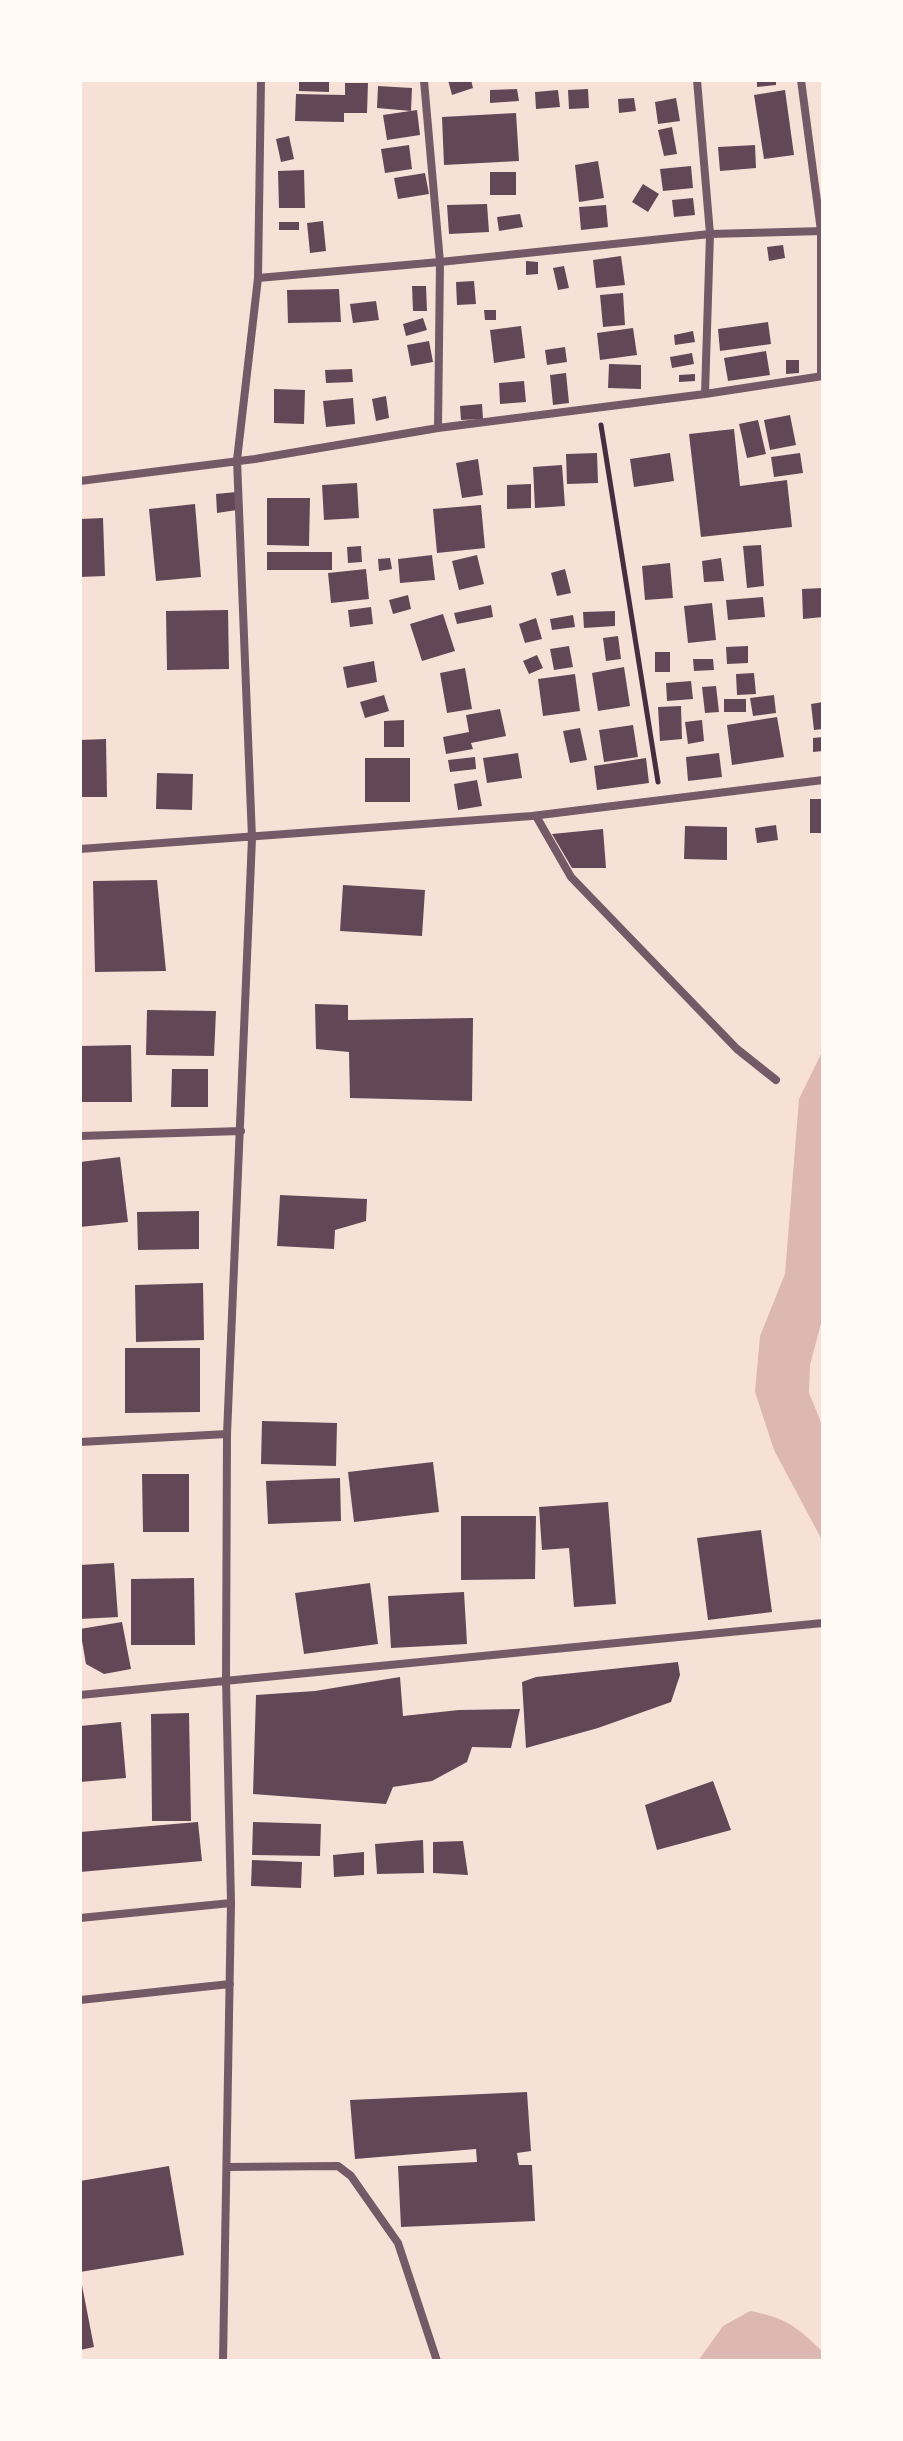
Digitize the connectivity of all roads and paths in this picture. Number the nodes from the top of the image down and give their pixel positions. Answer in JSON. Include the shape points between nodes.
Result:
{"nodes":[{"id":1,"x":261,"y":80,"type":"edge"},
{"id":2,"x":697,"y":80,"type":"edge"},
{"id":3,"x":801,"y":80,"type":"edge"},
{"id":4,"x":424,"y":81,"type":"edge"},
{"id":5,"x":822,"y":231,"type":"edge"},
{"id":6,"x":710,"y":234,"type":"junction"},
{"id":7,"x":440,"y":262,"type":"junction"},
{"id":8,"x":258,"y":278,"type":"junction"},
{"id":9,"x":822,"y":376,"type":"edge"},
{"id":10,"x":705,"y":394,"type":"junction"},
{"id":11,"x":598,"y":408,"type":"junction"},
{"id":12,"x":438,"y":428,"type":"junction"},
{"id":13,"x":237,"y":460,"type":"junction"},
{"id":14,"x":80,"y":481,"type":"edge"},
{"id":15,"x":823,"y":780,"type":"edge"},
{"id":16,"x":661,"y":800,"type":"junction"},
{"id":17,"x":536,"y":816,"type":"junction"},
{"id":18,"x":252,"y":838,"type":"junction"},
{"id":19,"x":80,"y":849,"type":"edge"},
{"id":20,"x":776,"y":1080,"type":"dead end"},
{"id":21,"x":241,"y":1131,"type":"junction"},
{"id":22,"x":80,"y":1136,"type":"edge"},
{"id":23,"x":227,"y":1434,"type":"junction"},
{"id":24,"x":80,"y":1442,"type":"edge"},
{"id":25,"x":823,"y":1623,"type":"edge"},
{"id":26,"x":226,"y":1679,"type":"junction"},
{"id":27,"x":80,"y":1695,"type":"edge"},
{"id":28,"x":231,"y":1903,"type":"junction"},
{"id":29,"x":80,"y":1918,"type":"edge"},
{"id":30,"x":230,"y":1984,"type":"junction"},
{"id":31,"x":80,"y":2000,"type":"edge"},
{"id":32,"x":227,"y":2167,"type":"junction"},
{"id":33,"x":223,"y":2361,"type":"edge"},
{"id":34,"x":437,"y":2361,"type":"edge"}],
"edges":[{"from":1,"to":8,"type":"street"},
{"from":2,"to":6,"type":"street"},
{"from":3,"to":5,"type":"street"},
{"from":4,"to":7,"type":"street"},
{"from":5,"to":6,"type":"street"},
{"from":5,"to":9,"type":"street"},
{"from":6,"to":7,"type":"street"},
{"from":6,"to":10,"type":"street"},
{"from":7,"to":8,"type":"street"},
{"from":7,"to":12,"type":"street"},
{"from":8,"to":13,"type":"street"},
{"from":9,"to":10,"type":"street"},
{"from":10,"to":11,"type":"street"},
{"from":11,"to":12,"type":"street"},
{"from":11,"to":16,"type":"path"},
{"from":12,"to":13,"type":"street"},
{"from":13,"to":14,"type":"street"},
{"from":13,"to":18,"type":"street"},
{"from":15,"to":16,"type":"street"},
{"from":16,"to":17,"type":"street"},
{"from":17,"to":18,"type":"street"},
{"from":17,"to":20,"type":"street","via":[[571,877],[737,1049]]},
{"from":18,"to":19,"type":"street"},
{"from":18,"to":21,"type":"street"},
{"from":21,"to":22,"type":"street"},
{"from":21,"to":23,"type":"street"},
{"from":23,"to":24,"type":"street"},
{"from":23,"to":26,"type":"street"},
{"from":25,"to":26,"type":"street"},
{"from":26,"to":27,"type":"street"},
{"from":26,"to":28,"type":"street"},
{"from":28,"to":29,"type":"street"},
{"from":28,"to":30,"type":"street"},
{"from":30,"to":31,"type":"street"},
{"from":30,"to":32,"type":"street"},
{"from":32,"to":33,"type":"street"},
{"from":32,"to":34,"type":"street","via":[[338,2166],[351,2176],[398,2243]]}]}
